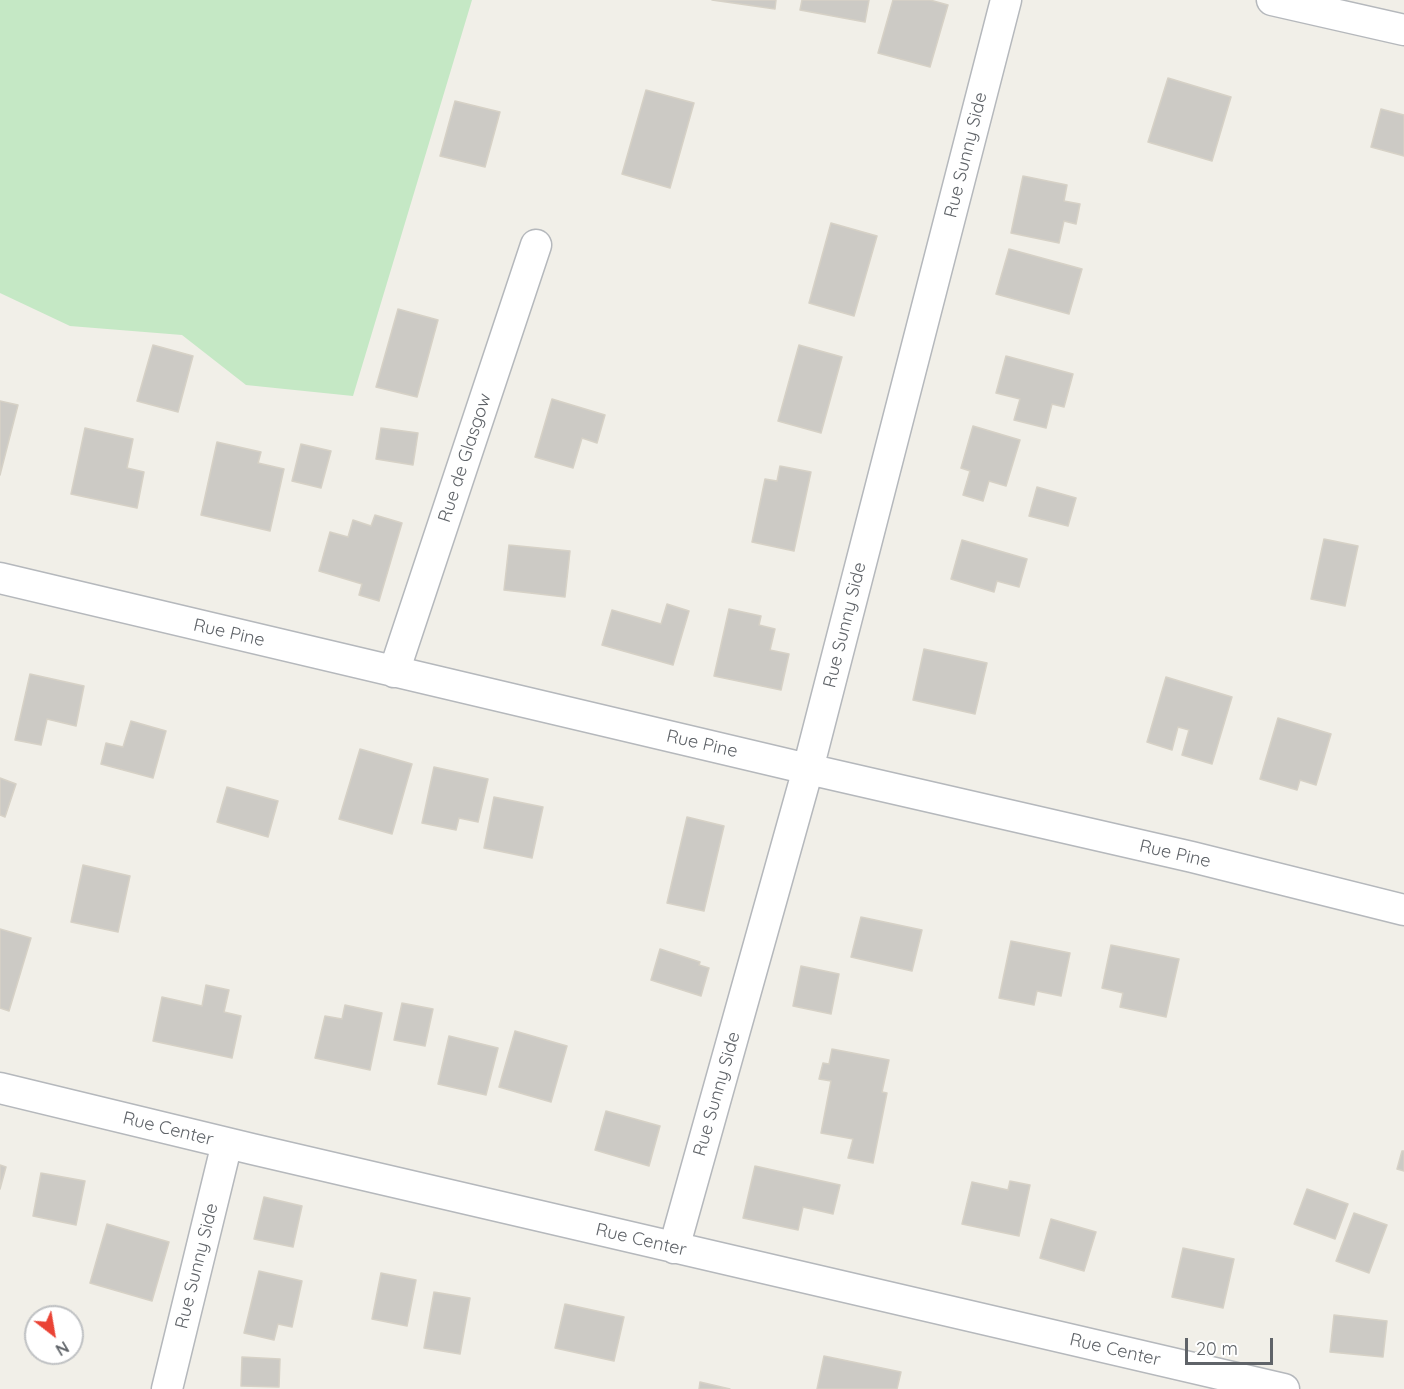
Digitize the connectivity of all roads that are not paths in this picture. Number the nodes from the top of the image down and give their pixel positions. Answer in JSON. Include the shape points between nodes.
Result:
{"nodes":[{"id":1,"x":1006,"y":0,"type":"edge"},
{"id":2,"x":1272,"y":0,"type":"edge"},
{"id":3,"x":1404,"y":30,"type":"edge"},
{"id":4,"x":536,"y":245,"type":"dead end"},
{"id":5,"x":0,"y":578,"type":"edge"},
{"id":6,"x":394,"y":672,"type":"junction"},
{"id":7,"x":808,"y":769,"type":"junction"},
{"id":8,"x":1404,"y":910,"type":"edge"},
{"id":9,"x":0,"y":1088,"type":"edge"},
{"id":10,"x":227,"y":1143,"type":"junction"},
{"id":11,"x":674,"y":1248,"type":"junction"},
{"id":12,"x":167,"y":1389,"type":"edge"},
{"id":13,"x":1284,"y":1389,"type":"edge"}],
"edges":[{"from":1,"to":7,"type":"street","name":"Rue Sunny Side"},
{"from":2,"to":3,"type":"street"},
{"from":4,"to":6,"type":"street","name":"Rue de Glasgow"},
{"from":5,"to":6,"type":"street","name":"Rue Pine"},
{"from":6,"to":7,"type":"street","name":"Rue Pine"},
{"from":7,"to":8,"type":"street","name":"Rue Pine"},
{"from":7,"to":11,"type":"street","name":"Rue Sunny Side"},
{"from":9,"to":10,"type":"street","name":"Rue Center"},
{"from":10,"to":11,"type":"street","name":"Rue Center"},
{"from":10,"to":12,"type":"street","name":"Rue Sunny Side"},
{"from":11,"to":13,"type":"street","name":"Rue Center"}]}
